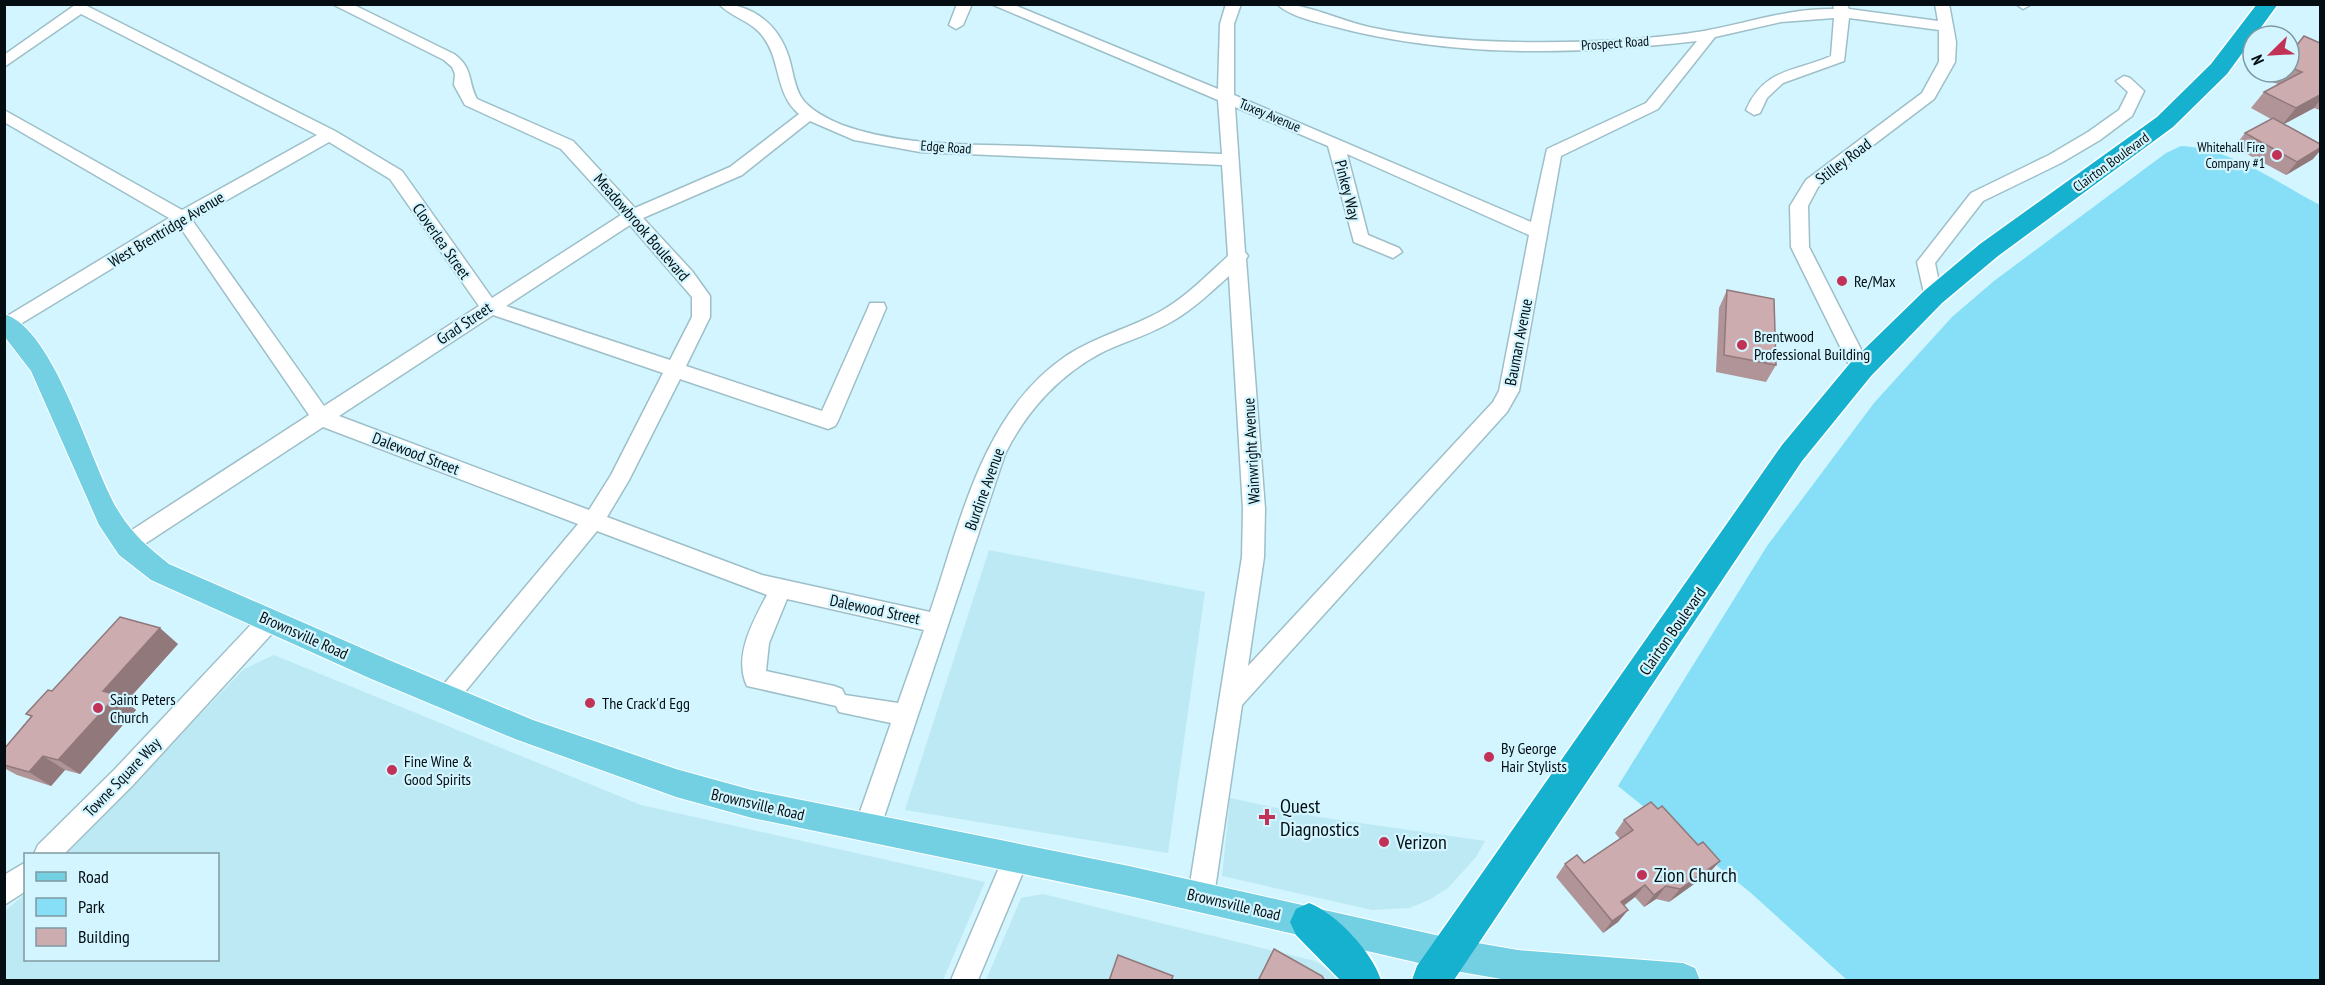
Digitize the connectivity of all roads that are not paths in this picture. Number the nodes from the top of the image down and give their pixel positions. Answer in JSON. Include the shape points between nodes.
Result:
{"nodes":[{"id":1,"x":339,"y":4,"type":"edge"},
{"id":2,"x":726,"y":4,"type":"edge"},
{"id":3,"x":965,"y":4,"type":"edge"},
{"id":4,"x":998,"y":4,"type":"edge"},
{"id":5,"x":1234,"y":4,"type":"edge"},
{"id":6,"x":1284,"y":4,"type":"edge"},
{"id":7,"x":1942,"y":4,"type":"edge"},
{"id":8,"x":2268,"y":4,"type":"edge"},
{"id":9,"x":1841,"y":9,"type":"edge"},
{"id":10,"x":956,"y":25,"type":"dead end"},
{"id":11,"x":1947,"y":27,"type":"junction"},
{"id":12,"x":1710,"y":34,"type":"junction"},
{"id":13,"x":4,"y":62,"type":"edge"},
{"id":14,"x":2124,"y":81,"type":"dead end"},
{"id":15,"x":1226,"y":97,"type":"junction"},
{"id":16,"x":1754,"y":110,"type":"dead end"},
{"id":17,"x":808,"y":114,"type":"junction"},
{"id":18,"x":4,"y":115,"type":"edge"},
{"id":19,"x":329,"y":135,"type":"junction"},
{"id":20,"x":1336,"y":142,"type":"junction"},
{"id":21,"x":1232,"y":160,"type":"junction"},
{"id":22,"x":631,"y":216,"type":"junction"},
{"id":23,"x":182,"y":218,"type":"junction"},
{"id":24,"x":1538,"y":232,"type":"junction"},
{"id":25,"x":1393,"y":252,"type":"dead end"},
{"id":26,"x":1239,"y":256,"type":"junction"},
{"id":27,"x":1933,"y":297,"type":"junction"},
{"id":28,"x":489,"y":307,"type":"junction"},
{"id":29,"x":877,"y":308,"type":"dead end"},
{"id":30,"x":6,"y":324,"type":"edge"},
{"id":31,"x":1861,"y":369,"type":"junction"},
{"id":32,"x":674,"y":370,"type":"junction"},
{"id":33,"x":322,"y":418,"type":"junction"},
{"id":34,"x":594,"y":520,"type":"junction"},
{"id":35,"x":126,"y":545,"type":"junction"},
{"id":36,"x":781,"y":589,"type":"junction"},
{"id":37,"x":270,"y":620,"type":"junction"},
{"id":38,"x":937,"y":622,"type":"junction"},
{"id":39,"x":447,"y":697,"type":"junction"},
{"id":40,"x":1232,"y":701,"type":"junction"},
{"id":41,"x":904,"y":715,"type":"junction"},
{"id":42,"x":867,"y":829,"type":"junction"},
{"id":43,"x":49,"y":853,"type":"edge"},
{"id":44,"x":1016,"y":858,"type":"junction"},
{"id":45,"x":24,"y":876,"type":"edge"},
{"id":46,"x":4,"y":892,"type":"edge"},
{"id":47,"x":1201,"y":896,"type":"junction"},
{"id":48,"x":1309,"y":922,"type":"junction"},
{"id":49,"x":1440,"y":967,"type":"edge"},
{"id":50,"x":964,"y":981,"type":"edge"},
{"id":51,"x":1362,"y":981,"type":"edge"},
{"id":52,"x":1683,"y":981,"type":"edge"}],
"edges":[{"from":1,"to":22,"type":"street","name":"Meadowbrook Boulevard","via":[[449,57],[459,65],[462,85],[471,102],[567,146]]},
{"from":2,"to":17,"type":"street","name":"Edge Road","via":[[743,12],[774,40],[785,83]]},
{"from":3,"to":10,"type":"street"},
{"from":4,"to":15,"type":"street","name":"Tuxey Avenue"},
{"from":5,"to":15,"type":"street","name":"Wainwright Avenue","via":[[1227,24]]},
{"from":6,"to":12,"type":"street","name":"Prospect Road","via":[[1375,31],[1486,45],[1584,46]]},
{"from":7,"to":11,"type":"street","name":"Stilley Road"},
{"from":8,"to":27,"type":"highway","name":"Clairton Boulevard","via":[[2219,69],[2165,122],[1989,250]]},
{"from":9,"to":11,"type":"street","name":"Prospect Road"},
{"from":9,"to":12,"type":"street","name":"Prospect Road","via":[[1768,19]]},
{"from":9,"to":16,"type":"street","via":[[1839,58],[1772,82],[1757,97]]},
{"from":11,"to":31,"type":"street","name":"Stilley Road","via":[[1949,63],[1928,96],[1812,184],[1799,206],[1800,247]]},
{"from":12,"to":24,"type":"street","name":"Bauman Avenue","via":[[1653,106],[1554,153]]},
{"from":13,"to":19,"type":"street","name":"Cloverlea Street","via":[[80,8]]},
{"from":14,"to":27,"type":"street","name":"Clairton Boulevard","via":[[2136,91],[2126,113],[2055,159],[1977,197],[1926,262]]},
{"from":15,"to":20,"type":"street","name":"Tuxey Avenue"},
{"from":15,"to":21,"type":"street","name":"Wainwright Avenue"},
{"from":17,"to":21,"type":"street","name":"Edge Road","via":[[850,133],[881,141],[972,149]]},
{"from":17,"to":22,"type":"street","name":"Grad Street","via":[[728,176]]},
{"from":18,"to":23,"type":"street"},
{"from":19,"to":23,"type":"street","name":"West Brentridge Avenue"},
{"from":19,"to":28,"type":"street","name":"Cloverlea Street","via":[[396,175]]},
{"from":20,"to":24,"type":"street","name":"Tuxey Avenue"},
{"from":20,"to":25,"type":"street","name":"Pinkey Way","via":[[1360,238]]},
{"from":21,"to":26,"type":"street","name":"Wainwright Avenue"},
{"from":22,"to":28,"type":"street","name":"Grad Street"},
{"from":22,"to":32,"type":"street","name":"Meadowbrook Boulevard","via":[[701,296],[700,317]]},
{"from":23,"to":30,"type":"street","name":"West Brentridge Avenue"},
{"from":23,"to":33,"type":"street"},
{"from":24,"to":40,"type":"street","name":"Bauman Avenue","via":[[1509,391],[1500,407]]},
{"from":26,"to":38,"type":"street","name":"Burdine Avenue","via":[[1170,314],[1090,351],[1057,373],[1030,398],[1008,427],[995,454]]},
{"from":26,"to":40,"type":"street","name":"Wainwright Avenue","via":[[1254,509],[1253,557]]},
{"from":27,"to":31,"type":"highway","name":"Clairton Boulevard"},
{"from":28,"to":32,"type":"street"},
{"from":28,"to":33,"type":"street","name":"Grad Street"},
{"from":29,"to":32,"type":"street","via":[[828,421]]},
{"from":30,"to":35,"type":"main road","name":"Brownsville Road","via":[[34,352],[86,476]]},
{"from":31,"to":49,"type":"highway","name":"Clairton Boulevard","via":[[1792,453]]},
{"from":32,"to":34,"type":"street","name":"Meadowbrook Boulevard","via":[[619,480]]},
{"from":33,"to":34,"type":"street","name":"Dalewood Street"},
{"from":33,"to":35,"type":"street","name":"Grad Street"},
{"from":34,"to":36,"type":"street","name":"Dalewood Street"},
{"from":34,"to":39,"type":"street","name":"Meadowbrook Boulevard"},
{"from":35,"to":37,"type":"main road","name":"Brownsville Road","via":[[160,572]]},
{"from":36,"to":38,"type":"street","name":"Dalewood Street"},
{"from":36,"to":41,"type":"street","via":[[755,646],[755,679]]},
{"from":37,"to":39,"type":"main road","name":"Brownsville Road"},
{"from":37,"to":43,"type":"street","name":"Towne Square Way"},
{"from":38,"to":41,"type":"street","name":"Burdine Avenue"},
{"from":39,"to":42,"type":"main road","name":"Brownsville Road","via":[[577,750],[705,792]]},
{"from":40,"to":47,"type":"street","name":"Wainwright Avenue"},
{"from":41,"to":42,"type":"street","name":"Burdine Avenue"},
{"from":42,"to":44,"type":"main road","name":"Brownsville Road"},
{"from":44,"to":47,"type":"main road","name":"Brownsville Road"},
{"from":44,"to":50,"type":"street"},
{"from":45,"to":46,"type":"street"},
{"from":47,"to":48,"type":"main road","name":"Brownsville Road"},
{"from":48,"to":49,"type":"main road","name":"Brownsville Road"},
{"from":48,"to":51,"type":"highway","via":[[1352,964]]},
{"from":49,"to":52,"type":"main road","name":"Brownsville Road","via":[[1518,966]]}]}
